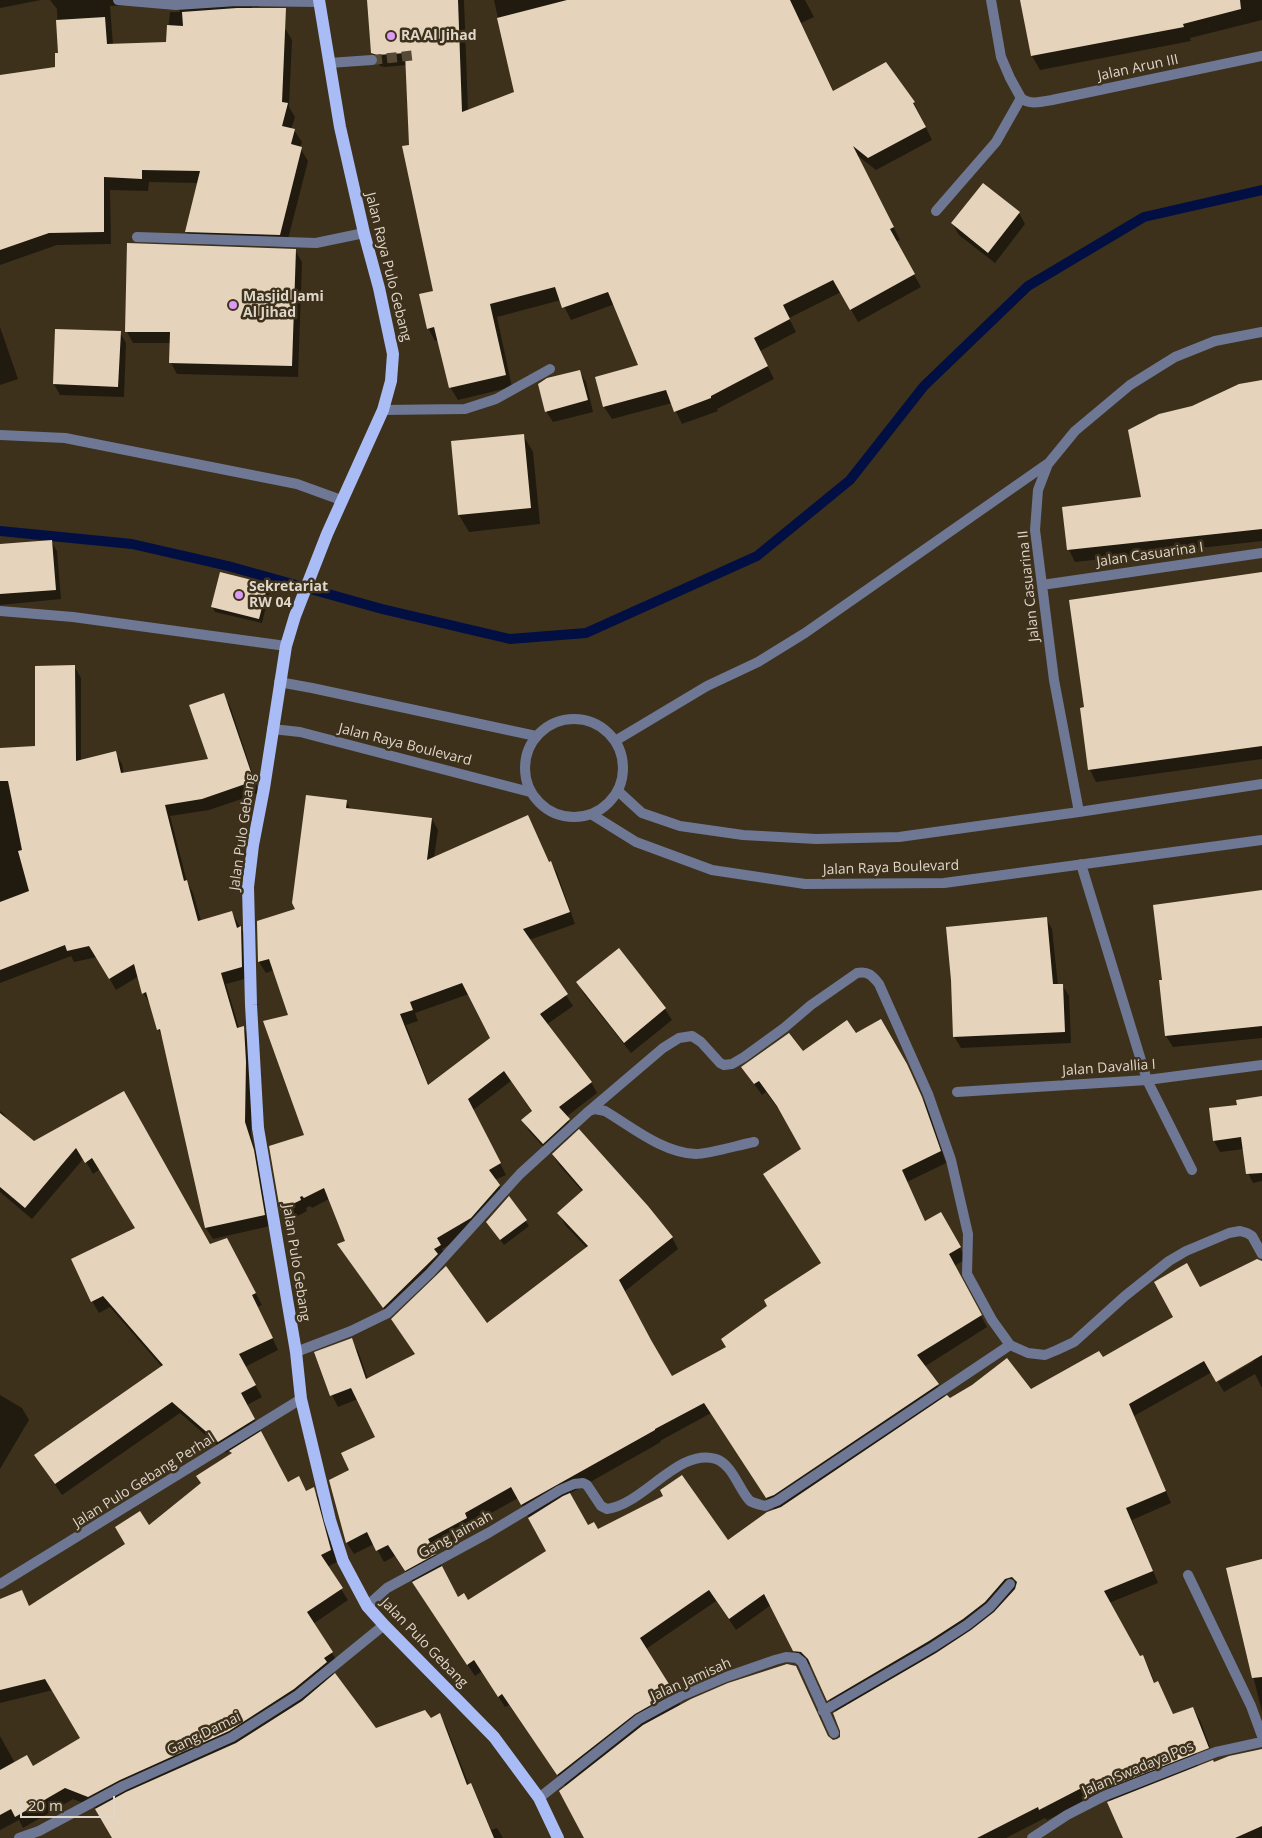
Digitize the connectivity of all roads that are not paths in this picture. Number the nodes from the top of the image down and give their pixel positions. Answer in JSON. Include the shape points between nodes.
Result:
{"nodes":[{"id":1,"x":118,"y":0,"type":"edge"},
{"id":2,"x":991,"y":0,"type":"edge"},
{"id":3,"x":319,"y":1,"type":"edge"},
{"id":4,"x":176,"y":3,"type":"edge"},
{"id":5,"x":1262,"y":56,"type":"edge"},
{"id":6,"x":372,"y":60,"type":"tunnel mouth"},
{"id":7,"x":329,"y":63,"type":"junction"},
{"id":8,"x":1021,"y":98,"type":"junction"},
{"id":9,"x":936,"y":211,"type":"dead end"},
{"id":10,"x":364,"y":233,"type":"junction"},
{"id":11,"x":137,"y":237,"type":"dead end"},
{"id":12,"x":1262,"y":332,"type":"edge"},
{"id":13,"x":550,"y":369,"type":"dead end"},
{"id":14,"x":383,"y":410,"type":"junction"},
{"id":15,"x":0,"y":435,"type":"edge"},
{"id":16,"x":1048,"y":464,"type":"junction"},
{"id":17,"x":341,"y":500,"type":"junction"},
{"id":18,"x":1262,"y":553,"type":"edge"},
{"id":19,"x":1042,"y":585,"type":"junction"},
{"id":20,"x":0,"y":611,"type":"edge"},
{"id":21,"x":295,"y":616,"type":"joint"},
{"id":22,"x":286,"y":646,"type":"junction"},
{"id":23,"x":279,"y":682,"type":"junction"},
{"id":24,"x":272,"y":729,"type":"junction"},
{"id":25,"x":536,"y":736,"type":"junction"},
{"id":26,"x":615,"y":741,"type":"junction"},
{"id":27,"x":1262,"y":784,"type":"edge"},
{"id":28,"x":618,"y":791,"type":"junction"},
{"id":29,"x":530,"y":792,"type":"junction"},
{"id":30,"x":1079,"y":812,"type":"junction"},
{"id":31,"x":591,"y":814,"type":"junction"},
{"id":32,"x":1262,"y":840,"type":"edge"},
{"id":33,"x":1081,"y":864,"type":"junction"},
{"id":34,"x":1262,"y":1065,"type":"edge"},
{"id":35,"x":1147,"y":1080,"type":"junction"},
{"id":36,"x":957,"y":1092,"type":"dead end"},
{"id":37,"x":589,"y":1111,"type":"junction"},
{"id":38,"x":754,"y":1142,"type":"dead end"},
{"id":39,"x":1192,"y":1170,"type":"dead end"},
{"id":40,"x":1262,"y":1254,"type":"edge"},
{"id":41,"x":1010,"y":1345,"type":"junction"},
{"id":42,"x":296,"y":1352,"type":"junction"},
{"id":43,"x":301,"y":1399,"type":"junction"},
{"id":44,"x":1188,"y":1575,"type":"dead end"},
{"id":45,"x":0,"y":1584,"type":"edge"},
{"id":46,"x":1010,"y":1584,"type":"dead end"},
{"id":47,"x":367,"y":1606,"type":"junction"},
{"id":48,"x":384,"y":1625,"type":"junction"},
{"id":49,"x":823,"y":1712,"type":"junction"},
{"id":50,"x":834,"y":1733,"type":"dead end"},
{"id":51,"x":1262,"y":1736,"type":"edge"},
{"id":52,"x":1262,"y":1742,"type":"edge"},
{"id":53,"x":539,"y":1798,"type":"junction"},
{"id":54,"x":19,"y":1838,"type":"edge"},
{"id":55,"x":558,"y":1838,"type":"edge"},
{"id":56,"x":1032,"y":1838,"type":"edge"}],
"edges":[{"from":1,"to":4,"type":"street"},
{"from":2,"to":8,"type":"street","via":[[1001,57]]},
{"from":3,"to":4,"type":"street"},
{"from":3,"to":7,"type":"main road","name":"Jalan Raya Pulo Gebang"},
{"from":5,"to":8,"type":"street","name":"Jalan Arun III","via":[[1052,100],[1037,102]]},
{"from":6,"to":7,"type":"street"},
{"from":7,"to":10,"type":"main road","name":"Jalan Raya Pulo Gebang"},
{"from":8,"to":9,"type":"street","via":[[996,142]]},
{"from":10,"to":11,"type":"street","via":[[316,243]]},
{"from":10,"to":14,"type":"main road","name":"Jalan Raya Pulo Gebang","via":[[393,354]]},
{"from":12,"to":16,"type":"street","name":"Jalan Casuarina II","via":[[1214,340],[1175,357],[1123,391],[1075,431]]},
{"from":13,"to":14,"type":"street","via":[[496,399],[465,409]]},
{"from":14,"to":17,"type":"main road","name":"Jalan Raya Pulo Gebang"},
{"from":15,"to":17,"type":"street","via":[[65,438],[297,484]]},
{"from":16,"to":19,"type":"street","name":"Jalan Casuarina II","via":[[1038,490],[1035,530]]},
{"from":16,"to":26,"type":"street","via":[[805,633]]},
{"from":17,"to":21,"type":"main road","name":"Jalan Raya Pulo Gebang"},
{"from":18,"to":19,"type":"street","name":"Jalan Casuarina I"},
{"from":19,"to":30,"type":"street","name":"Jalan Casuarina II","via":[[1054,680]]},
{"from":20,"to":22,"type":"street","via":[[73,617]]},
{"from":21,"to":22,"type":"main road","name":"Jalan Pulo Gebang"},
{"from":22,"to":23,"type":"main road","name":"Jalan Pulo Gebang"},
{"from":23,"to":24,"type":"main road","name":"Jalan Pulo Gebang"},
{"from":23,"to":25,"type":"street"},
{"from":24,"to":29,"type":"street","name":"Jalan Raya Boulevard","via":[[300,732]]},
{"from":24,"to":42,"type":"main road","name":"Jalan Pulo Gebang","via":[[248,886],[251,1005],[258,1128]]},
{"from":25,"to":26,"type":"street","via":[[550,725],[568,719],[586,720],[602,728]]},
{"from":25,"to":29,"type":"street","via":[[527,754],[525,773]]},
{"from":26,"to":28,"type":"street","via":[[622,757],[623,775]]},
{"from":27,"to":30,"type":"street"},
{"from":28,"to":30,"type":"street","via":[[642,813],[680,826],[743,835],[816,839],[899,837]]},
{"from":28,"to":31,"type":"street","via":[[606,805]]},
{"from":29,"to":31,"type":"street","via":[[543,807],[557,814],[580,817]]},
{"from":31,"to":33,"type":"street","name":"Jalan Raya Boulevard","via":[[636,842],[712,870],[805,884],[944,883]]},
{"from":32,"to":33,"type":"street","name":"Jalan Raya Boulevard"},
{"from":33,"to":35,"type":"street"},
{"from":34,"to":35,"type":"street","name":"Jalan Davallia I"},
{"from":35,"to":36,"type":"street","name":"Jalan Davallia I"},
{"from":35,"to":39,"type":"street"},
{"from":37,"to":38,"type":"street","via":[[605,1111],[667,1148],[683,1152],[697,1154]]},
{"from":37,"to":41,"type":"street","via":[[679,1038],[692,1036],[720,1064],[732,1064],[857,974],[870,973],[879,984],[928,1094],[951,1160],[968,1234],[967,1274]]},
{"from":37,"to":42,"type":"street","via":[[520,1174],[430,1273],[388,1313]]},
{"from":40,"to":41,"type":"street","via":[[1252,1236],[1240,1231],[1229,1233],[1186,1251],[1154,1272],[1074,1342],[1045,1354],[1028,1353]]},
{"from":41,"to":47,"type":"street","name":"Gang Jaimah","via":[[765,1506],[750,1501],[734,1476],[719,1460],[709,1457],[691,1460],[614,1508],[601,1506],[587,1485],[574,1484],[387,1588]]},
{"from":42,"to":43,"type":"main road","name":"Jalan Pulo Gebang"},
{"from":43,"to":45,"type":"street","name":"Jalan Pulo Gebang Perhal"},
{"from":43,"to":47,"type":"main road","name":"Jalan Pulo Gebang","via":[[343,1562]]},
{"from":44,"to":51,"type":"street","via":[[1251,1706]]},
{"from":46,"to":49,"type":"street","via":[[967,1625]]},
{"from":47,"to":48,"type":"main road","name":"Jalan Pulo Gebang"},
{"from":48,"to":53,"type":"main road","name":"Jalan Pulo Gebang","via":[[494,1737]]},
{"from":48,"to":54,"type":"street","name":"Gang Damai","via":[[298,1695],[263,1719],[232,1737]]},
{"from":49,"to":50,"type":"street","name":"Jalan Jamisah"},
{"from":49,"to":53,"type":"street","name":"Jalan Jamisah","via":[[802,1662],[786,1657],[775,1660],[681,1696],[639,1720]]},
{"from":52,"to":56,"type":"street","name":"Jalan Swadaya Pos","via":[[1216,1752],[1104,1796]]},
{"from":53,"to":55,"type":"main road","name":"Jalan Pulo Gebang"}]}
